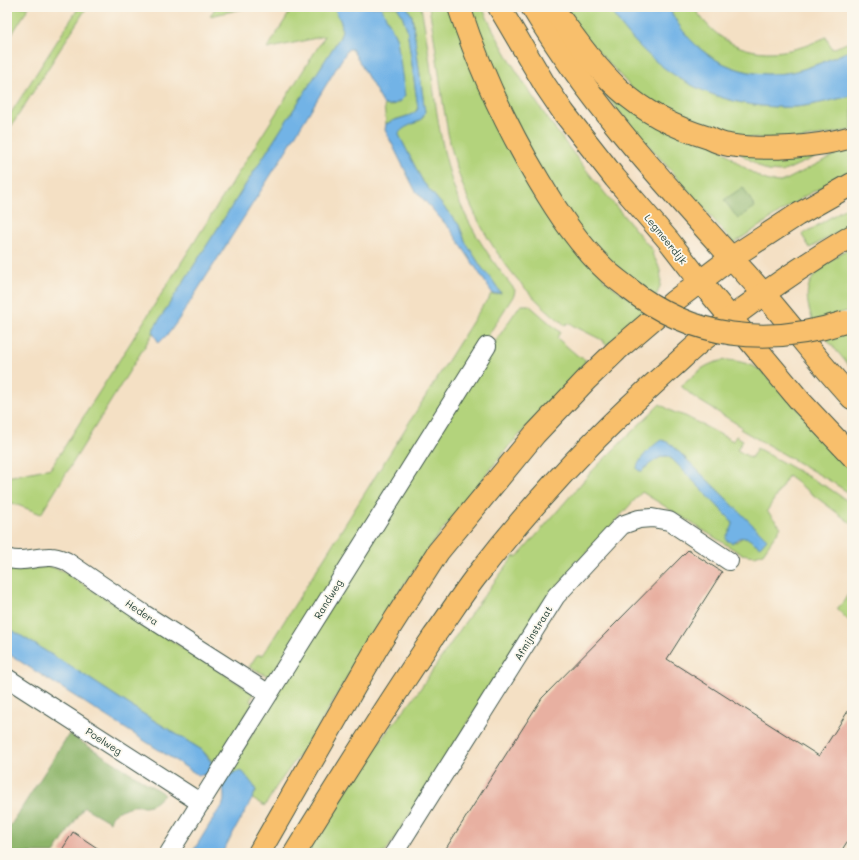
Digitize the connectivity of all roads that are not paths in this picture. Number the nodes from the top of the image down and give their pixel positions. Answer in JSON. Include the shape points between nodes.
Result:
{"nodes":[{"id":1,"x":459,"y":7,"type":"edge"},
{"id":2,"x":500,"y":7,"type":"edge"},
{"id":3,"x":532,"y":7,"type":"edge"},
{"id":4,"x":552,"y":7,"type":"edge"},
{"id":5,"x":852,"y":137,"type":"edge"},
{"id":6,"x":852,"y":184,"type":"edge"},
{"id":7,"x":852,"y":236,"type":"edge"},
{"id":8,"x":731,"y":258,"type":"junction"},
{"id":9,"x":700,"y":281,"type":"junction"},
{"id":10,"x":764,"y":294,"type":"junction"},
{"id":11,"x":731,"y":318,"type":"junction"},
{"id":12,"x":849,"y":321,"type":"edge"},
{"id":13,"x":487,"y":346,"type":"dead end"},
{"id":14,"x":852,"y":398,"type":"edge"},
{"id":15,"x":852,"y":456,"type":"edge"},
{"id":16,"x":7,"y":558,"type":"edge"},
{"id":17,"x":729,"y":561,"type":"dead end"},
{"id":18,"x":7,"y":678,"type":"edge"},
{"id":19,"x":269,"y":694,"type":"junction"},
{"id":20,"x":204,"y":797,"type":"junction"},
{"id":21,"x":169,"y":853,"type":"edge"},
{"id":22,"x":259,"y":853,"type":"edge"},
{"id":23,"x":295,"y":853,"type":"edge"},
{"id":24,"x":394,"y":853,"type":"edge"}],
"edges":[{"from":1,"to":12,"type":"main road","bridge":true,"via":[[500,110],[536,176],[571,230],[607,271],[628,288],[672,317],[725,333],[749,336],[793,335],[826,329]]},
{"from":2,"to":9,"type":"main road","name":"Legmeerdijk","via":[[564,113]]},
{"from":3,"to":8,"type":"main road","via":[[574,72],[628,140]]},
{"from":4,"to":5,"type":"main road","via":[[596,65],[620,90],[652,113],[684,129],[728,145],[760,147],[804,145]]},
{"from":6,"to":8,"type":"main road","via":[[797,215]]},
{"from":7,"to":10,"type":"main road"},
{"from":8,"to":9,"type":"main road"},
{"from":8,"to":10,"type":"main road"},
{"from":9,"to":11,"type":"main road","name":"Legmeerdijk"},
{"from":9,"to":22,"type":"main road","via":[[587,379],[535,434],[438,552],[378,646]]},
{"from":10,"to":11,"type":"main road"},
{"from":10,"to":14,"type":"main road"},
{"from":11,"to":15,"type":"main road","name":"Legmeerdijk","via":[[801,402]]},
{"from":11,"to":23,"type":"main road","via":[[701,341],[599,434],[477,575],[414,665]]},
{"from":13,"to":19,"type":"street","name":"Randweg"},
{"from":16,"to":19,"type":"street","name":"Hedera","via":[[19,560],[57,557],[66,561]]},
{"from":17,"to":24,"type":"street","name":"Afmijnstraat","via":[[669,521],[639,519],[622,525],[556,596]]},
{"from":18,"to":20,"type":"street","name":"Poelweg"},
{"from":19,"to":20,"type":"street","name":"Randweg"},
{"from":20,"to":21,"type":"street","name":"Randweg"}]}
